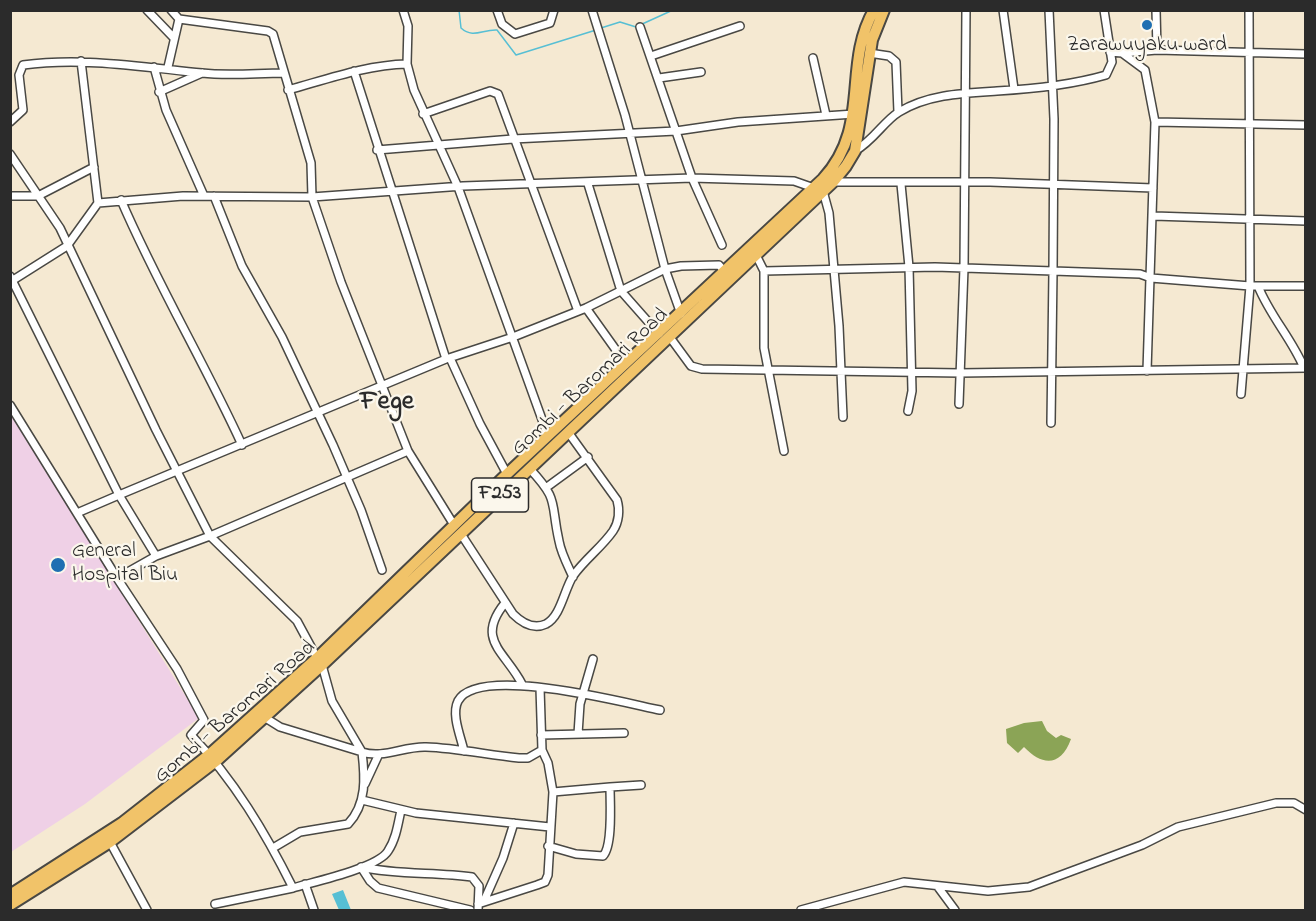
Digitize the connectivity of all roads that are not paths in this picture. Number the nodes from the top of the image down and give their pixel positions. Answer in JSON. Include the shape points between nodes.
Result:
{"nodes":[{"id":1,"x":147,"y":10,"type":"edge"},
{"id":2,"x":171,"y":10,"type":"edge"},
{"id":3,"x":403,"y":10,"type":"edge"},
{"id":4,"x":497,"y":10,"type":"edge"},
{"id":5,"x":554,"y":10,"type":"edge"},
{"id":6,"x":592,"y":10,"type":"edge"},
{"id":7,"x":874,"y":10,"type":"edge"},
{"id":8,"x":884,"y":10,"type":"edge"},
{"id":9,"x":966,"y":10,"type":"edge"},
{"id":10,"x":1003,"y":10,"type":"edge"},
{"id":11,"x":1050,"y":10,"type":"edge"},
{"id":12,"x":1104,"y":10,"type":"edge"},
{"id":13,"x":1156,"y":10,"type":"edge"},
{"id":14,"x":1249,"y":10,"type":"edge"},
{"id":15,"x":179,"y":20,"type":"junction"},
{"id":16,"x":740,"y":26,"type":"dead end"},
{"id":17,"x":640,"y":27,"type":"dead end"},
{"id":18,"x":173,"y":38,"type":"junction"},
{"id":19,"x":1157,"y":50,"type":"junction"},
{"id":20,"x":1110,"y":52,"type":"junction"},
{"id":21,"x":1248,"y":52,"type":"junction"},
{"id":22,"x":869,"y":53,"type":"junction"},
{"id":23,"x":1122,"y":53,"type":"junction"},
{"id":24,"x":1305,"y":54,"type":"edge"},
{"id":25,"x":651,"y":56,"type":"junction"},
{"id":26,"x":813,"y":58,"type":"dead end"},
{"id":27,"x":81,"y":62,"type":"junction"},
{"id":28,"x":407,"y":64,"type":"junction"},
{"id":29,"x":154,"y":67,"type":"junction"},
{"id":30,"x":168,"y":67,"type":"junction"},
{"id":31,"x":354,"y":71,"type":"junction"},
{"id":32,"x":701,"y":72,"type":"dead end"},
{"id":33,"x":202,"y":73,"type":"junction"},
{"id":34,"x":284,"y":73,"type":"junction"},
{"id":35,"x":659,"y":78,"type":"junction"},
{"id":36,"x":1053,"y":85,"type":"junction"},
{"id":37,"x":1014,"y":89,"type":"junction"},
{"id":38,"x":288,"y":90,"type":"junction"},
{"id":39,"x":159,"y":92,"type":"junction"},
{"id":40,"x":964,"y":92,"type":"junction"},
{"id":41,"x":898,"y":112,"type":"junction"},
{"id":42,"x":423,"y":114,"type":"junction"},
{"id":43,"x":854,"y":114,"type":"junction"},
{"id":44,"x":826,"y":115,"type":"junction"},
{"id":45,"x":10,"y":122,"type":"edge"},
{"id":46,"x":1155,"y":122,"type":"junction"},
{"id":47,"x":1248,"y":124,"type":"junction"},
{"id":48,"x":1305,"y":125,"type":"edge"},
{"id":49,"x":676,"y":131,"type":"junction"},
{"id":50,"x":629,"y":132,"type":"junction"},
{"id":51,"x":513,"y":139,"type":"junction"},
{"id":52,"x":440,"y":147,"type":"junction"},
{"id":53,"x":377,"y":150,"type":"junction"},
{"id":54,"x":855,"y":151,"type":"junction"},
{"id":55,"x":10,"y":154,"type":"edge"},
{"id":56,"x":94,"y":167,"type":"junction"},
{"id":57,"x":692,"y":178,"type":"junction"},
{"id":58,"x":640,"y":180,"type":"junction"},
{"id":59,"x":833,"y":182,"type":"junction"},
{"id":60,"x":963,"y":182,"type":"junction"},
{"id":61,"x":588,"y":184,"type":"junction"},
{"id":62,"x":901,"y":184,"type":"junction"},
{"id":63,"x":1052,"y":184,"type":"junction"},
{"id":64,"x":530,"y":185,"type":"junction"},
{"id":65,"x":458,"y":187,"type":"junction"},
{"id":66,"x":1153,"y":188,"type":"junction"},
{"id":67,"x":819,"y":189,"type":"junction"},
{"id":68,"x":391,"y":190,"type":"junction"},
{"id":69,"x":10,"y":196,"type":"edge"},
{"id":70,"x":38,"y":196,"type":"junction"},
{"id":71,"x":204,"y":196,"type":"junction"},
{"id":72,"x":214,"y":196,"type":"junction"},
{"id":73,"x":312,"y":197,"type":"junction"},
{"id":74,"x":121,"y":200,"type":"junction"},
{"id":75,"x":98,"y":203,"type":"junction"},
{"id":76,"x":1154,"y":216,"type":"junction"},
{"id":77,"x":1249,"y":219,"type":"junction"},
{"id":78,"x":1305,"y":221,"type":"edge"},
{"id":79,"x":722,"y":245,"type":"dead end"},
{"id":80,"x":67,"y":246,"type":"junction"},
{"id":81,"x":756,"y":255,"type":"junction"},
{"id":82,"x":909,"y":267,"type":"junction"},
{"id":83,"x":963,"y":268,"type":"junction"},
{"id":84,"x":665,"y":269,"type":"junction"},
{"id":85,"x":833,"y":270,"type":"junction"},
{"id":86,"x":764,"y":271,"type":"junction"},
{"id":87,"x":1053,"y":271,"type":"junction"},
{"id":88,"x":727,"y":276,"type":"junction"},
{"id":89,"x":1151,"y":278,"type":"junction"},
{"id":90,"x":12,"y":279,"type":"edge"},
{"id":91,"x":1250,"y":286,"type":"junction"},
{"id":92,"x":1258,"y":286,"type":"junction"},
{"id":93,"x":1305,"y":286,"type":"edge"},
{"id":94,"x":621,"y":291,"type":"junction"},
{"id":95,"x":586,"y":308,"type":"junction"},
{"id":96,"x":578,"y":310,"type":"junction"},
{"id":97,"x":681,"y":314,"type":"junction"},
{"id":98,"x":664,"y":335,"type":"junction"},
{"id":99,"x":513,"y":337,"type":"junction"},
{"id":100,"x":448,"y":358,"type":"junction"},
{"id":101,"x":626,"y":364,"type":"junction"},
{"id":102,"x":1245,"y":368,"type":"junction"},
{"id":103,"x":1305,"y":368,"type":"edge"},
{"id":104,"x":767,"y":370,"type":"junction"},
{"id":105,"x":1052,"y":370,"type":"junction"},
{"id":106,"x":841,"y":371,"type":"junction"},
{"id":107,"x":1147,"y":371,"type":"junction"},
{"id":108,"x":910,"y":373,"type":"junction"},
{"id":109,"x":960,"y":374,"type":"junction"},
{"id":110,"x":382,"y":387,"type":"junction"},
{"id":111,"x":1241,"y":394,"type":"dead end"},
{"id":112,"x":959,"y":404,"type":"dead end"},
{"id":113,"x":10,"y":405,"type":"edge"},
{"id":114,"x":908,"y":411,"type":"dead end"},
{"id":115,"x":318,"y":414,"type":"junction"},
{"id":116,"x":843,"y":417,"type":"dead end"},
{"id":117,"x":1051,"y":423,"type":"dead end"},
{"id":118,"x":568,"y":432,"type":"junction"},
{"id":119,"x":548,"y":436,"type":"junction"},
{"id":120,"x":242,"y":445,"type":"junction"},
{"id":121,"x":408,"y":451,"type":"junction"},
{"id":122,"x":784,"y":451,"type":"dead end"},
{"id":123,"x":588,"y":457,"type":"junction"},
{"id":124,"x":529,"y":468,"type":"junction"},
{"id":125,"x":178,"y":472,"type":"junction"},
{"id":126,"x":345,"y":476,"type":"junction"},
{"id":127,"x":504,"y":482,"type":"junction"},
{"id":128,"x":547,"y":487,"type":"junction"},
{"id":129,"x":119,"y":495,"type":"junction"},
{"id":130,"x":76,"y":513,"type":"junction"},
{"id":131,"x":457,"y":529,"type":"junction"},
{"id":132,"x":210,"y":536,"type":"junction"},
{"id":133,"x":156,"y":556,"type":"junction"},
{"id":134,"x":382,"y":570,"type":"dead end"},
{"id":135,"x":573,"y":577,"type":"junction"},
{"id":136,"x":117,"y":578,"type":"junction"},
{"id":137,"x":506,"y":603,"type":"junction"},
{"id":138,"x":593,"y":659,"type":"dead end"},
{"id":139,"x":320,"y":662,"type":"junction"},
{"id":140,"x":522,"y":684,"type":"junction"},
{"id":141,"x":540,"y":688,"type":"junction"},
{"id":142,"x":583,"y":695,"type":"junction"},
{"id":143,"x":660,"y":710,"type":"dead end"},
{"id":144,"x":264,"y":717,"type":"junction"},
{"id":145,"x":624,"y":733,"type":"dead end"},
{"id":146,"x":578,"y":734,"type":"junction"},
{"id":147,"x":541,"y":735,"type":"junction"},
{"id":148,"x":542,"y":750,"type":"junction"},
{"id":149,"x":464,"y":751,"type":"junction"},
{"id":150,"x":362,"y":752,"type":"junction"},
{"id":151,"x":378,"y":756,"type":"junction"},
{"id":152,"x":213,"y":758,"type":"junction"},
{"id":153,"x":364,"y":785,"type":"junction"},
{"id":154,"x":641,"y":785,"type":"dead end"},
{"id":155,"x":610,"y":787,"type":"junction"},
{"id":156,"x":553,"y":792,"type":"junction"},
{"id":157,"x":362,"y":800,"type":"junction"},
{"id":158,"x":401,"y":810,"type":"junction"},
{"id":159,"x":1305,"y":810,"type":"edge"},
{"id":160,"x":514,"y":823,"type":"junction"},
{"id":161,"x":550,"y":827,"type":"junction"},
{"id":162,"x":110,"y":842,"type":"junction"},
{"id":163,"x":548,"y":846,"type":"junction"},
{"id":164,"x":273,"y":848,"type":"junction"},
{"id":165,"x":361,"y":867,"type":"junction"},
{"id":166,"x":305,"y":884,"type":"junction"},
{"id":167,"x":293,"y":888,"type":"junction"},
{"id":168,"x":938,"y":888,"type":"junction"},
{"id":169,"x":10,"y":895,"type":"edge"},
{"id":170,"x":215,"y":904,"type":"dead end"},
{"id":171,"x":10,"y":905,"type":"edge"},
{"id":172,"x":480,"y":905,"type":"edge"},
{"id":173,"x":147,"y":910,"type":"edge"},
{"id":174,"x":314,"y":910,"type":"edge"},
{"id":175,"x":470,"y":910,"type":"edge"},
{"id":176,"x":801,"y":910,"type":"edge"},
{"id":177,"x":955,"y":910,"type":"edge"}],
"edges":[{"from":1,"to":18,"type":"street"},
{"from":2,"to":15,"type":"street"},
{"from":3,"to":28,"type":"street","via":[[408,26]]},
{"from":4,"to":5,"type":"street","via":[[502,24],[515,34],[550,23]]},
{"from":6,"to":50,"type":"street"},
{"from":7,"to":43,"type":"main road","name":"Gombi - Baromari Road","number":"F253","via":[[862,47]]},
{"from":8,"to":22,"type":"main road","name":"Gombi - Baromari Road","number":"F253"},
{"from":9,"to":40,"type":"street"},
{"from":10,"to":37,"type":"street"},
{"from":11,"to":36,"type":"street"},
{"from":12,"to":20,"type":"street"},
{"from":13,"to":19,"type":"street"},
{"from":14,"to":21,"type":"street"},
{"from":15,"to":18,"type":"street"},
{"from":15,"to":34,"type":"street","via":[[268,31],[277,42]]},
{"from":16,"to":25,"type":"street"},
{"from":17,"to":25,"type":"street"},
{"from":18,"to":30,"type":"street"},
{"from":19,"to":21,"type":"street"},
{"from":19,"to":23,"type":"street"},
{"from":20,"to":23,"type":"street"},
{"from":20,"to":36,"type":"street","via":[[1112,62],[1106,75]]},
{"from":21,"to":24,"type":"street"},
{"from":21,"to":47,"type":"street"},
{"from":22,"to":41,"type":"street","via":[[889,56],[896,62]]},
{"from":22,"to":54,"type":"main road","name":"Gombi - Baromari Road","number":"F253"},
{"from":23,"to":46,"type":"street","via":[[1145,70]]},
{"from":25,"to":35,"type":"street"},
{"from":26,"to":44,"type":"street"},
{"from":27,"to":29,"type":"street"},
{"from":27,"to":45,"type":"street","via":[[23,65],[19,75],[23,110]]},
{"from":27,"to":56,"type":"street"},
{"from":28,"to":31,"type":"street"},
{"from":28,"to":42,"type":"street"},
{"from":29,"to":30,"type":"street"},
{"from":29,"to":39,"type":"street"},
{"from":30,"to":33,"type":"street"},
{"from":31,"to":38,"type":"street"},
{"from":31,"to":53,"type":"street"},
{"from":32,"to":35,"type":"street"},
{"from":33,"to":34,"type":"street"},
{"from":33,"to":39,"type":"street"},
{"from":34,"to":38,"type":"street"},
{"from":35,"to":49,"type":"street"},
{"from":36,"to":37,"type":"street"},
{"from":36,"to":63,"type":"street"},
{"from":37,"to":40,"type":"street"},
{"from":38,"to":73,"type":"street","via":[[311,163]]},
{"from":39,"to":71,"type":"street"},
{"from":40,"to":41,"type":"street"},
{"from":40,"to":60,"type":"street"},
{"from":41,"to":54,"type":"street"},
{"from":42,"to":51,"type":"street","via":[[494,91]]},
{"from":42,"to":52,"type":"street"},
{"from":43,"to":44,"type":"street"},
{"from":43,"to":67,"type":"main road","name":"Gombi - Baromari Road","number":"F253","via":[[844,151]]},
{"from":44,"to":49,"type":"street"},
{"from":46,"to":47,"type":"street"},
{"from":46,"to":66,"type":"street"},
{"from":47,"to":48,"type":"street"},
{"from":47,"to":77,"type":"street"},
{"from":49,"to":50,"type":"street"},
{"from":49,"to":57,"type":"street"},
{"from":50,"to":51,"type":"street"},
{"from":50,"to":58,"type":"street"},
{"from":51,"to":52,"type":"street"},
{"from":51,"to":64,"type":"street"},
{"from":52,"to":53,"type":"street"},
{"from":52,"to":65,"type":"street"},
{"from":53,"to":68,"type":"street"},
{"from":54,"to":59,"type":"main road","name":"Gombi - Baromari Road","number":"F253"},
{"from":55,"to":70,"type":"street"},
{"from":56,"to":70,"type":"street"},
{"from":56,"to":75,"type":"street"},
{"from":57,"to":58,"type":"street"},
{"from":57,"to":67,"type":"street","via":[[794,181]]},
{"from":57,"to":79,"type":"street"},
{"from":58,"to":61,"type":"street"},
{"from":58,"to":84,"type":"street"},
{"from":59,"to":62,"type":"street"},
{"from":59,"to":67,"type":"main road","name":"Gombi - Baromari Road","number":"F253"},
{"from":60,"to":62,"type":"street"},
{"from":60,"to":63,"type":"street"},
{"from":60,"to":83,"type":"street"},
{"from":61,"to":64,"type":"street"},
{"from":61,"to":94,"type":"street"},
{"from":62,"to":82,"type":"street"},
{"from":63,"to":66,"type":"street"},
{"from":63,"to":87,"type":"street"},
{"from":64,"to":65,"type":"street"},
{"from":64,"to":96,"type":"street"},
{"from":65,"to":68,"type":"street"},
{"from":65,"to":99,"type":"street"},
{"from":66,"to":76,"type":"street"},
{"from":67,"to":81,"type":"main road","name":"Gombi - Baromari Road","number":"F253"},
{"from":67,"to":85,"type":"street","via":[[829,213]]},
{"from":67,"to":88,"type":"main road","name":"Gombi - Baromari Road","number":"F253"},
{"from":68,"to":73,"type":"street"},
{"from":68,"to":100,"type":"street"},
{"from":69,"to":70,"type":"street"},
{"from":70,"to":80,"type":"street","via":[[52,212]]},
{"from":71,"to":72,"type":"street"},
{"from":71,"to":74,"type":"street"},
{"from":72,"to":73,"type":"street"},
{"from":72,"to":115,"type":"street","via":[[242,267],[282,337]]},
{"from":73,"to":110,"type":"street"},
{"from":74,"to":75,"type":"street"},
{"from":74,"to":120,"type":"street","via":[[151,268]]},
{"from":75,"to":80,"type":"street"},
{"from":76,"to":77,"type":"street"},
{"from":76,"to":89,"type":"street"},
{"from":77,"to":78,"type":"street"},
{"from":77,"to":91,"type":"street"},
{"from":80,"to":90,"type":"street"},
{"from":80,"to":125,"type":"street"},
{"from":81,"to":86,"type":"street"},
{"from":81,"to":88,"type":"main road","name":"Gombi - Baromari Road","number":"F253"},
{"from":82,"to":83,"type":"street"},
{"from":82,"to":85,"type":"street"},
{"from":82,"to":108,"type":"street"},
{"from":83,"to":87,"type":"street"},
{"from":83,"to":109,"type":"street"},
{"from":84,"to":88,"type":"street","via":[[719,265]]},
{"from":84,"to":94,"type":"street"},
{"from":84,"to":97,"type":"street"},
{"from":85,"to":86,"type":"street"},
{"from":85,"to":106,"type":"street"},
{"from":86,"to":104,"type":"street","via":[[762,330]]},
{"from":87,"to":89,"type":"street","via":[[1140,274]]},
{"from":87,"to":105,"type":"street"},
{"from":88,"to":97,"type":"main road","name":"Gombi - Baromari Road","number":"F253"},
{"from":88,"to":98,"type":"main road","name":"Gombi - Baromari Road","number":"F253"},
{"from":89,"to":91,"type":"street"},
{"from":89,"to":107,"type":"street"},
{"from":90,"to":129,"type":"street"},
{"from":91,"to":92,"type":"street"},
{"from":91,"to":102,"type":"street"},
{"from":92,"to":93,"type":"street"},
{"from":92,"to":103,"type":"street"},
{"from":94,"to":95,"type":"street"},
{"from":94,"to":98,"type":"street"},
{"from":95,"to":96,"type":"street"},
{"from":95,"to":101,"type":"street"},
{"from":96,"to":99,"type":"street"},
{"from":97,"to":98,"type":"main road","name":"Gombi - Baromari Road","number":"F253"},
{"from":98,"to":101,"type":"main road","name":"Gombi - Baromari Road","number":"F253"},
{"from":98,"to":104,"type":"street","via":[[691,366]]},
{"from":98,"to":118,"type":"main road","name":"Gombi - Baromari Road","number":"F253"},
{"from":99,"to":100,"type":"street"},
{"from":99,"to":119,"type":"street"},
{"from":100,"to":110,"type":"street"},
{"from":100,"to":127,"type":"street"},
{"from":101,"to":119,"type":"main road","name":"Gombi - Baromari Road","number":"F253"},
{"from":102,"to":103,"type":"street"},
{"from":102,"to":107,"type":"street"},
{"from":102,"to":111,"type":"street"},
{"from":104,"to":106,"type":"street"},
{"from":104,"to":122,"type":"street"},
{"from":105,"to":107,"type":"street"},
{"from":105,"to":109,"type":"street"},
{"from":105,"to":117,"type":"street"},
{"from":106,"to":108,"type":"street"},
{"from":106,"to":116,"type":"street"},
{"from":108,"to":109,"type":"street"},
{"from":108,"to":114,"type":"street"},
{"from":109,"to":112,"type":"street"},
{"from":110,"to":115,"type":"street"},
{"from":110,"to":121,"type":"street"},
{"from":113,"to":130,"type":"street"},
{"from":115,"to":120,"type":"street"},
{"from":115,"to":126,"type":"street"},
{"from":118,"to":123,"type":"street"},
{"from":118,"to":124,"type":"main road","name":"Gombi - Baromari Road","number":"F253"},
{"from":119,"to":127,"type":"main road","name":"Gombi - Baromari Road","number":"F253"},
{"from":120,"to":125,"type":"street"},
{"from":121,"to":126,"type":"street"},
{"from":121,"to":131,"type":"street"},
{"from":123,"to":128,"type":"street"},
{"from":123,"to":135,"type":"street","via":[[617,500],[620,511],[614,530]]},
{"from":124,"to":127,"type":"main road","name":"Gombi - Baromari Road","number":"F253"},
{"from":124,"to":128,"type":"street"},
{"from":125,"to":129,"type":"street"},
{"from":125,"to":132,"type":"street"},
{"from":126,"to":132,"type":"street"},
{"from":126,"to":134,"type":"street"},
{"from":127,"to":131,"type":"main road","name":"Gombi - Baromari Road","number":"F253"},
{"from":128,"to":135,"type":"street","via":[[555,506],[559,542]]},
{"from":129,"to":130,"type":"street"},
{"from":129,"to":133,"type":"street"},
{"from":130,"to":136,"type":"street"},
{"from":131,"to":137,"type":"street"},
{"from":131,"to":139,"type":"main road","name":"Gombi - Baromari Road","number":"F253"},
{"from":132,"to":133,"type":"street"},
{"from":132,"to":139,"type":"street","via":[[297,621]]},
{"from":133,"to":136,"type":"street"},
{"from":135,"to":137,"type":"street","via":[[547,623],[522,623]]},
{"from":136,"to":152,"type":"street","via":[[201,713],[204,720],[191,735]]},
{"from":137,"to":140,"type":"street","via":[[491,625],[491,634],[493,643]]},
{"from":138,"to":142,"type":"street"},
{"from":139,"to":144,"type":"main road","name":"Gombi - Baromari Road","number":"F253"},
{"from":139,"to":150,"type":"street","via":[[332,700]]},
{"from":139,"to":152,"type":"main road","name":"Gombi - Baromari Road","number":"F253"},
{"from":140,"to":141,"type":"street"},
{"from":140,"to":149,"type":"street","via":[[489,686],[458,702],[456,713]]},
{"from":141,"to":142,"type":"street"},
{"from":141,"to":147,"type":"street"},
{"from":142,"to":143,"type":"street"},
{"from":142,"to":146,"type":"street"},
{"from":144,"to":150,"type":"street","via":[[280,727]]},
{"from":144,"to":152,"type":"main road","name":"Gombi - Baromari Road","number":"F253"},
{"from":145,"to":146,"type":"street"},
{"from":146,"to":147,"type":"street"},
{"from":147,"to":148,"type":"street"},
{"from":148,"to":149,"type":"street","via":[[528,758]]},
{"from":148,"to":156,"type":"street"},
{"from":149,"to":151,"type":"street","via":[[412,748]]},
{"from":150,"to":151,"type":"street"},
{"from":150,"to":153,"type":"street"},
{"from":151,"to":153,"type":"street"},
{"from":152,"to":162,"type":"main road","name":"Gombi - Baromari Road","number":"F253"},
{"from":152,"to":164,"type":"street"},
{"from":152,"to":169,"type":"main road","name":"Gombi - Baromari Road","number":"F253"},
{"from":153,"to":157,"type":"street"},
{"from":154,"to":155,"type":"street"},
{"from":155,"to":156,"type":"street"},
{"from":155,"to":163,"type":"street","via":[[606,855],[576,854]]},
{"from":156,"to":161,"type":"street"},
{"from":157,"to":158,"type":"street"},
{"from":157,"to":164,"type":"street","via":[[348,824],[300,832]]},
{"from":158,"to":160,"type":"street"},
{"from":158,"to":165,"type":"street","via":[[388,851]]},
{"from":159,"to":168,"type":"street","via":[[1294,803],[1276,803],[1178,827],[1029,887],[988,891]]},
{"from":160,"to":161,"type":"street"},
{"from":160,"to":172,"type":"street","via":[[504,858]]},
{"from":161,"to":163,"type":"street"},
{"from":162,"to":171,"type":"main road","name":"Gombi - Baromari Road","number":"F253"},
{"from":162,"to":173,"type":"street"},
{"from":163,"to":172,"type":"street","via":[[545,882]]},
{"from":164,"to":167,"type":"street"},
{"from":165,"to":166,"type":"street"},
{"from":165,"to":172,"type":"street","via":[[472,877],[479,886]]},
{"from":165,"to":175,"type":"street","via":[[378,888]]},
{"from":166,"to":167,"type":"street"},
{"from":166,"to":174,"type":"street"},
{"from":167,"to":170,"type":"street"},
{"from":168,"to":176,"type":"street","via":[[904,882]]},
{"from":168,"to":177,"type":"street"}]}
